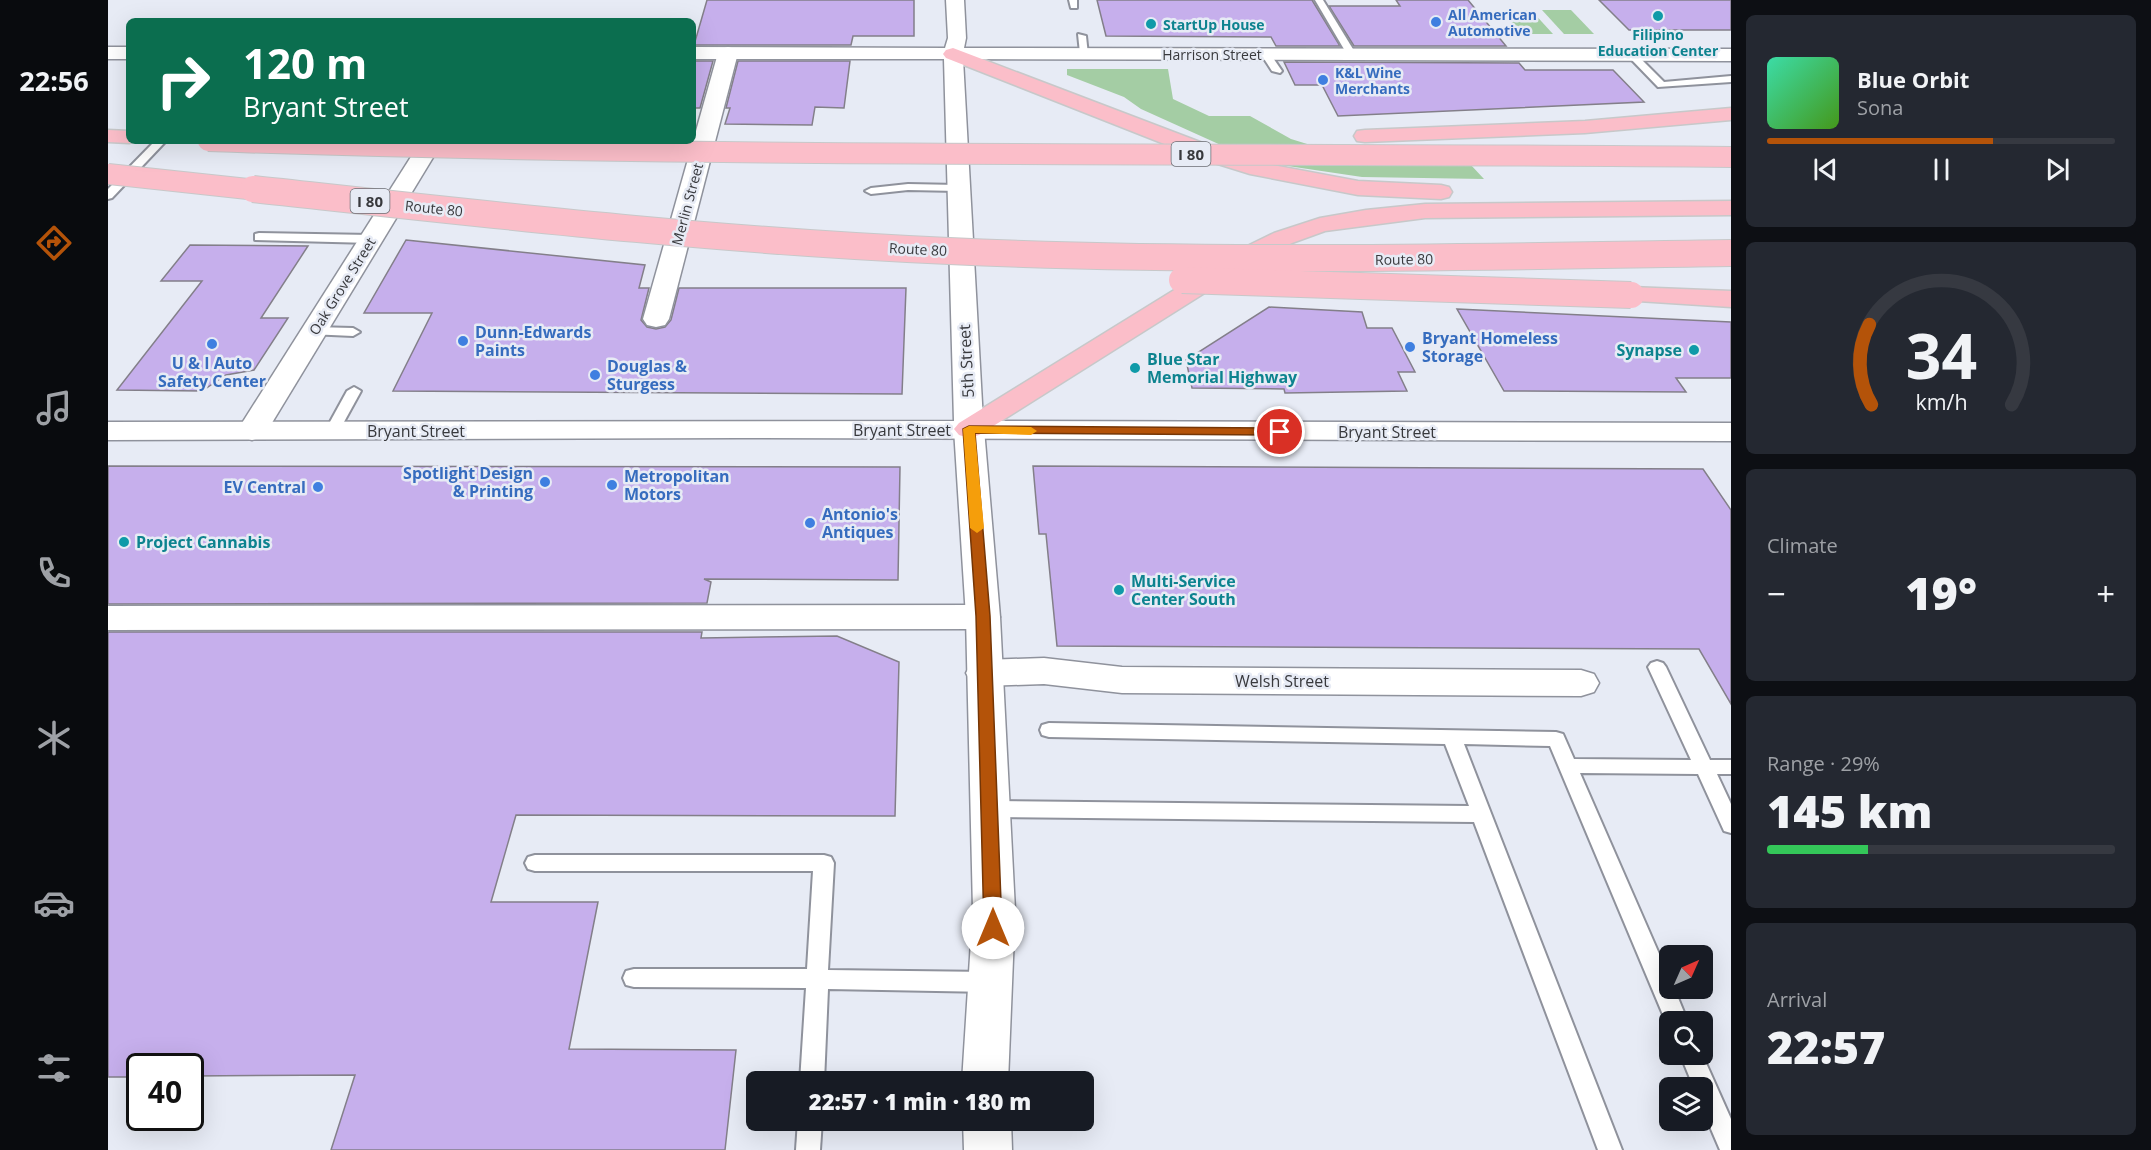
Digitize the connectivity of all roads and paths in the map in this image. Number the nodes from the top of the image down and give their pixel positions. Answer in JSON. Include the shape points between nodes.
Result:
{"nodes":[{"id":1,"x":955,"y":0,"type":"edge"},
{"id":2,"x":1319,"y":0,"type":"edge"},
{"id":3,"x":108,"y":53,"type":"edge"},
{"id":4,"x":126,"y":53,"type":"edge"},
{"id":5,"x":696,"y":53,"type":"edge"},
{"id":6,"x":728,"y":53,"type":"junction"},
{"id":7,"x":953,"y":54,"type":"junction"},
{"id":8,"x":1266,"y":54,"type":"junction"},
{"id":9,"x":1351,"y":54,"type":"junction"},
{"id":10,"x":1731,"y":55,"type":"edge"},
{"id":11,"x":1632,"y":56,"type":"junction"},
{"id":12,"x":1277,"y":71,"type":"dead end"},
{"id":13,"x":1731,"y":79,"type":"edge"},
{"id":14,"x":1731,"y":114,"type":"edge"},
{"id":15,"x":108,"y":136,"type":"edge"},
{"id":16,"x":126,"y":137,"type":"edge"},
{"id":17,"x":157,"y":144,"type":"edge"},
{"id":18,"x":293,"y":144,"type":"edge"},
{"id":19,"x":430,"y":144,"type":"edge"},
{"id":20,"x":651,"y":153,"type":"junction"},
{"id":21,"x":1731,"y":157,"type":"edge"},
{"id":22,"x":108,"y":174,"type":"edge"},
{"id":23,"x":958,"y":188,"type":"junction"},
{"id":24,"x":1731,"y":189,"type":"edge"},
{"id":25,"x":871,"y":190,"type":"dead end"},
{"id":26,"x":108,"y":196,"type":"edge"},
{"id":27,"x":1565,"y":199,"type":"junction"},
{"id":28,"x":1731,"y":208,"type":"edge"},
{"id":29,"x":631,"y":228,"type":"junction"},
{"id":30,"x":259,"y":237,"type":"dead end"},
{"id":31,"x":371,"y":239,"type":"junction"},
{"id":32,"x":1731,"y":253,"type":"edge"},
{"id":33,"x":1731,"y":299,"type":"edge"},
{"id":34,"x":656,"y":319,"type":"dead end"},
{"id":35,"x":314,"y":331,"type":"junction"},
{"id":36,"x":352,"y":332,"type":"dead end"},
{"id":37,"x":354,"y":391,"type":"dead end"},
{"id":38,"x":969,"y":429,"type":"junction"},
{"id":39,"x":108,"y":430,"type":"edge"},
{"id":40,"x":252,"y":431,"type":"junction"},
{"id":41,"x":332,"y":431,"type":"junction"},
{"id":42,"x":1731,"y":432,"type":"edge"},
{"id":43,"x":983,"y":616,"type":"junction"},
{"id":44,"x":108,"y":618,"type":"edge"},
{"id":45,"x":1657,"y":667,"type":"dead end"},
{"id":46,"x":984,"y":673,"type":"junction"},
{"id":47,"x":1581,"y":683,"type":"dead end"},
{"id":48,"x":1049,"y":730,"type":"dead end"},
{"id":49,"x":1452,"y":737,"type":"junction"},
{"id":50,"x":1569,"y":766,"type":"junction"},
{"id":51,"x":1703,"y":767,"type":"junction"},
{"id":52,"x":1731,"y":767,"type":"edge"},
{"id":53,"x":989,"y":809,"type":"junction"},
{"id":54,"x":1482,"y":814,"type":"junction"},
{"id":55,"x":1731,"y":825,"type":"edge"},
{"id":56,"x":535,"y":863,"type":"dead end"},
{"id":57,"x":634,"y":978,"type":"dead end"},
{"id":58,"x":817,"y":979,"type":"junction"},
{"id":59,"x":991,"y":982,"type":"junction"},
{"id":60,"x":1672,"y":1011,"type":"edge"},
{"id":61,"x":1696,"y":1065,"type":"edge"},
{"id":62,"x":813,"y":1071,"type":"edge"},
{"id":63,"x":986,"y":1071,"type":"edge"},
{"id":64,"x":809,"y":1131,"type":"edge"},
{"id":65,"x":987,"y":1131,"type":"edge"},
{"id":66,"x":1731,"y":1147,"type":"edge"},
{"id":67,"x":808,"y":1150,"type":"edge"},
{"id":68,"x":988,"y":1150,"type":"edge"},
{"id":69,"x":1611,"y":1150,"type":"edge"}],
"edges":[{"from":1,"to":7,"type":"main road","name":"5th Street","via":[[957,38]]},
{"from":2,"to":9,"type":"lane"},
{"from":3,"to":4,"type":"main road"},
{"from":5,"to":6,"type":"main road","name":"Harrison Street"},
{"from":6,"to":7,"type":"main road","name":"Harrison Street"},
{"from":6,"to":34,"type":"main road","name":"Merlin Street"},
{"from":7,"to":8,"type":"main road","name":"Harrison Street","via":[[1083,45]]},
{"from":7,"to":23,"type":"main road","name":"5th Street"},
{"from":7,"to":27,"type":"highway","via":[[1258,169],[1339,185]]},
{"from":8,"to":9,"type":"main road","name":"Harrison Street"},
{"from":8,"to":12,"type":"lane"},
{"from":9,"to":11,"type":"main road","name":"Harrison Street"},
{"from":10,"to":11,"type":"main road","name":"Harrison Street"},
{"from":11,"to":13,"type":"lane","via":[[1662,85]]},
{"from":14,"to":20,"type":"highway","bridge":true,"via":[[1442,134],[996,140]]},
{"from":15,"to":16,"type":"highway"},
{"from":17,"to":26,"type":"lane"},
{"from":18,"to":20,"type":"highway","number":"I 80","bridge":true},
{"from":19,"to":31,"type":"main road","name":"Oak Grove Street"},
{"from":20,"to":21,"type":"highway","number":"I 80","bridge":true},
{"from":22,"to":29,"type":"highway","name":"Route 80","number":"I 80","bridge":true},
{"from":23,"to":25,"type":"lane"},
{"from":23,"to":38,"type":"main road","name":"5th Street"},
{"from":24,"to":27,"type":"highway"},
{"from":27,"to":28,"type":"highway"},
{"from":27,"to":38,"type":"highway","via":[[1366,217],[1320,225],[1283,238],[1248,255]]},
{"from":29,"to":32,"type":"highway","name":"Route 80","number":"I 80","bridge":true,"via":[[834,244],[1086,256],[1337,260]]},
{"from":29,"to":33,"type":"highway","bridge":true,"via":[[806,255],[981,272]]},
{"from":30,"to":31,"type":"lane"},
{"from":31,"to":35,"type":"main road","name":"Oak Grove Street"},
{"from":35,"to":36,"type":"lane"},
{"from":35,"to":40,"type":"main road","name":"Oak Grove Street"},
{"from":37,"to":41,"type":"lane"},
{"from":38,"to":41,"type":"main road","name":"Bryant Street"},
{"from":38,"to":42,"type":"main road","name":"Bryant Street"},
{"from":38,"to":43,"type":"main road","name":"5th Street"},
{"from":39,"to":40,"type":"main road","name":"Bryant Street"},
{"from":40,"to":41,"type":"main road","name":"Bryant Street"},
{"from":43,"to":44,"type":"main road"},
{"from":43,"to":46,"type":"main road","name":"5th Street"},
{"from":45,"to":51,"type":"lane"},
{"from":46,"to":47,"type":"main road","name":"Welsh Street","via":[[1044,671],[1122,680]]},
{"from":46,"to":53,"type":"main road","name":"5th Street"},
{"from":48,"to":49,"type":"lane"},
{"from":49,"to":50,"type":"lane","via":[[1556,739]]},
{"from":49,"to":54,"type":"lane"},
{"from":50,"to":51,"type":"lane"},
{"from":50,"to":60,"type":"lane"},
{"from":51,"to":52,"type":"lane"},
{"from":51,"to":55,"type":"lane"},
{"from":53,"to":54,"type":"lane"},
{"from":53,"to":59,"type":"main road","name":"5th Street","via":[[994,910]]},
{"from":54,"to":69,"type":"lane"},
{"from":56,"to":58,"type":"lane","via":[[824,862]]},
{"from":57,"to":58,"type":"lane"},
{"from":58,"to":59,"type":"lane"},
{"from":58,"to":62,"type":"lane"},
{"from":59,"to":63,"type":"main road","name":"5th Street"},
{"from":61,"to":66,"type":"lane"},
{"from":64,"to":67,"type":"lane"},
{"from":65,"to":68,"type":"main road"}]}
